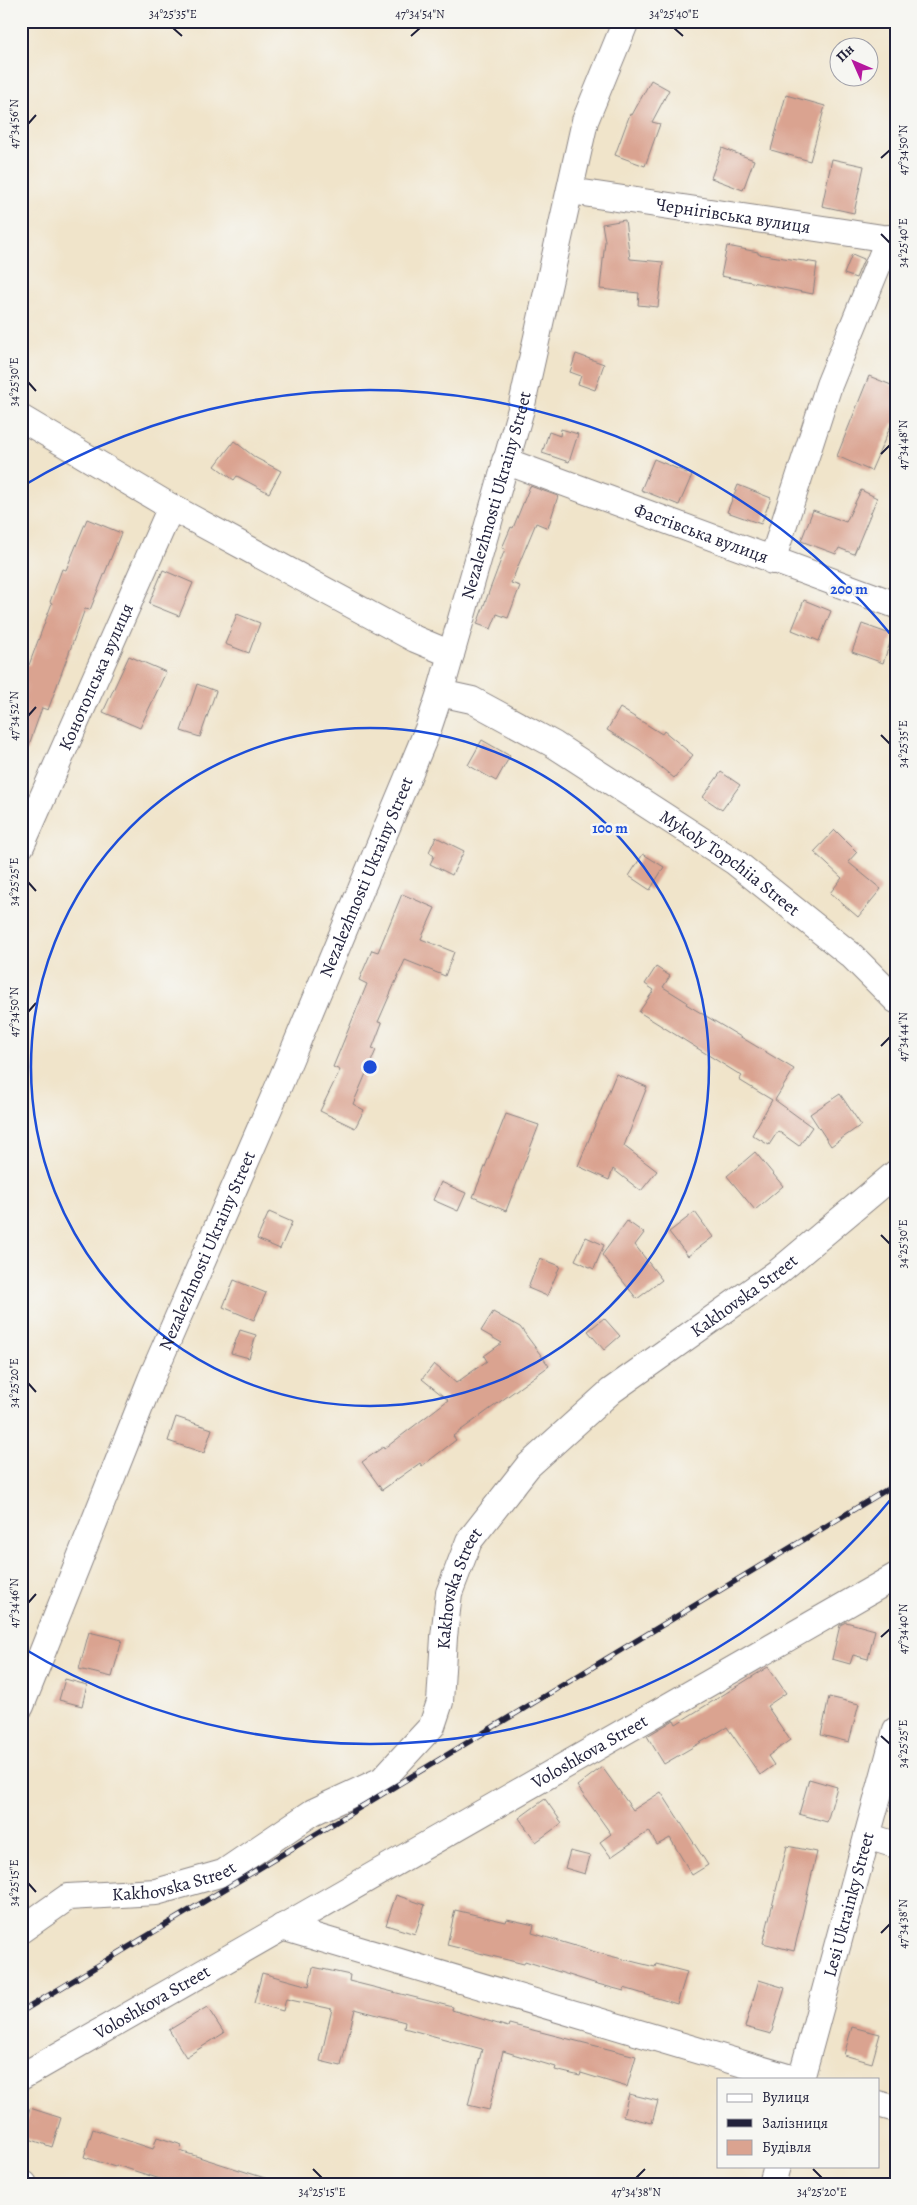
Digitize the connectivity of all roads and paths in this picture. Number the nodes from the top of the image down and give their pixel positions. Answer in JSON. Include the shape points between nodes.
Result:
{"nodes":[{"id":1,"x":626,"y":21,"type":"edge"},
{"id":2,"x":570,"y":191,"type":"junction"},
{"id":3,"x":892,"y":239,"type":"edge"},
{"id":4,"x":21,"y":418,"type":"edge"},
{"id":5,"x":506,"y":462,"type":"junction"},
{"id":6,"x":171,"y":507,"type":"junction"},
{"id":7,"x":772,"y":561,"type":"junction"},
{"id":8,"x":896,"y":606,"type":"edge"},
{"id":9,"x":451,"y":654,"type":"junction"},
{"id":10,"x":440,"y":693,"type":"junction"},
{"id":11,"x":21,"y":846,"type":"edge"},
{"id":12,"x":896,"y":1000,"type":"edge"},
{"id":13,"x":896,"y":1173,"type":"edge"},
{"id":14,"x":896,"y":1576,"type":"edge"},
{"id":15,"x":21,"y":1706,"type":"edge"},
{"id":16,"x":896,"y":1730,"type":"edge"},
{"id":17,"x":867,"y":1836,"type":"junction"},
{"id":18,"x":896,"y":1845,"type":"edge"},
{"id":19,"x":282,"y":1927,"type":"junction"},
{"id":20,"x":21,"y":1930,"type":"edge"},
{"id":21,"x":21,"y":2076,"type":"edge"},
{"id":22,"x":791,"y":2078,"type":"edge"},
{"id":23,"x":800,"y":2078,"type":"edge"},
{"id":24,"x":880,"y":2105,"type":"edge"},
{"id":25,"x":896,"y":2109,"type":"edge"},
{"id":26,"x":776,"y":2168,"type":"edge"},
{"id":27,"x":772,"y":2184,"type":"edge"}],
"edges":[{"from":1,"to":2,"type":"street","name":"Nezalezhnosti Ukrainy Street","via":[[585,121]]},
{"from":2,"to":3,"type":"street","name":"Чернігівська вулиця"},
{"from":2,"to":5,"type":"street","name":"Nezalezhnosti Ukrainy Street"},
{"from":3,"to":7,"type":"street","via":[[829,385]]},
{"from":4,"to":6,"type":"street"},
{"from":5,"to":7,"type":"street","name":"Фастівська вулиця"},
{"from":5,"to":9,"type":"street","name":"Nezalezhnosti Ukrainy Street"},
{"from":6,"to":9,"type":"street","via":[[415,639]]},
{"from":6,"to":11,"type":"street","name":"Конотопська вулиця"},
{"from":7,"to":8,"type":"street","name":"Фастівська вулиця"},
{"from":9,"to":10,"type":"street","name":"Nezalezhnosti Ukrainy Street"},
{"from":10,"to":12,"type":"street","name":"Mykoly Topchiia Street","via":[[472,700],[553,744],[735,862],[852,956]]},
{"from":10,"to":15,"type":"street","name":"Nezalezhnosti Ukrainy Street","via":[[428,730],[283,1076],[151,1380]]},
{"from":13,"to":20,"type":"street","name":"Kakhovska Street","via":[[778,1272],[611,1391],[528,1466],[469,1541],[449,1592],[440,1702],[432,1726],[382,1780],[313,1812],[223,1873],[156,1892],[68,1897]]},
{"from":14,"to":19,"type":"street","name":"Voloshkova Street"},
{"from":16,"to":17,"type":"street","name":"Lesi Ukrainky Street"},
{"from":17,"to":18,"type":"street"},
{"from":17,"to":23,"type":"street","name":"Lesi Ukrainky Street"},
{"from":19,"to":21,"type":"street","name":"Voloshkova Street"},
{"from":19,"to":22,"type":"street"},
{"from":24,"to":25,"type":"street"},
{"from":26,"to":27,"type":"street"}]}
